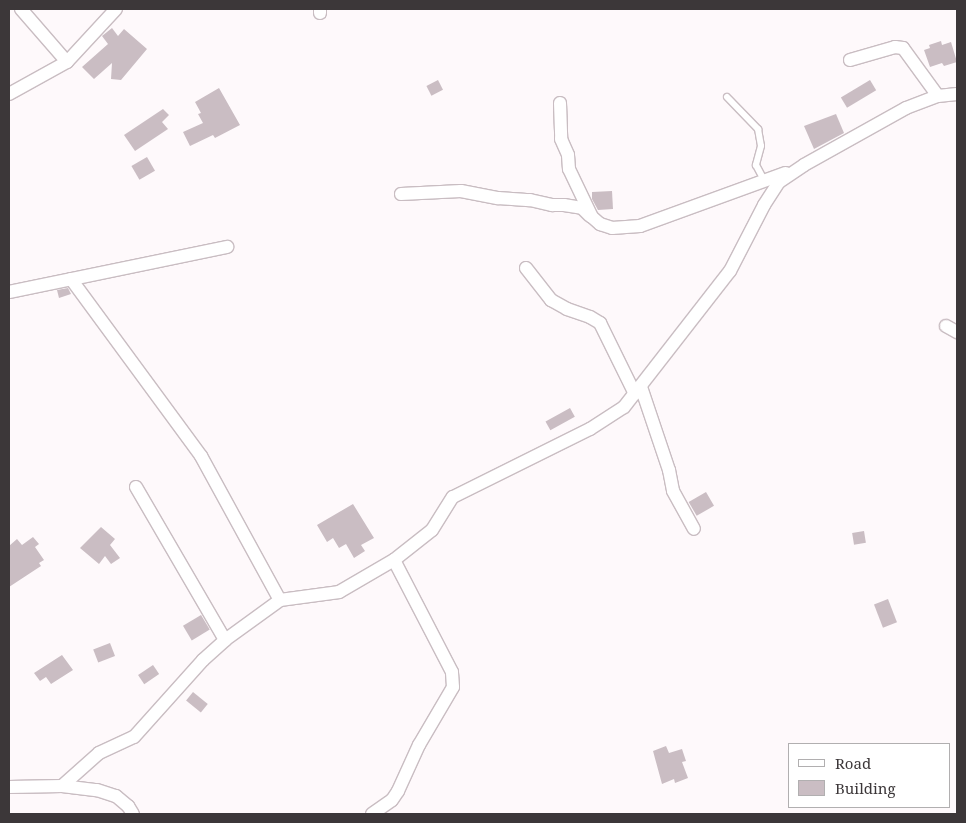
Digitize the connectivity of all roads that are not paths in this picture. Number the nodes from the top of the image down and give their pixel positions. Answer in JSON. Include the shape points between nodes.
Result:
{"nodes":[{"id":1,"x":21,"y":9,"type":"edge"},
{"id":2,"x":116,"y":9,"type":"edge"},
{"id":3,"x":850,"y":60,"type":"dead end"},
{"id":4,"x":67,"y":62,"type":"junction"},
{"id":5,"x":9,"y":94,"type":"edge"},
{"id":6,"x":957,"y":94,"type":"edge"},
{"id":7,"x":938,"y":96,"type":"junction"},
{"id":8,"x":727,"y":97,"type":"dead end"},
{"id":9,"x":560,"y":103,"type":"dead end"},
{"id":10,"x":804,"y":165,"type":"junction"},
{"id":11,"x":765,"y":182,"type":"junction"},
{"id":12,"x":401,"y":194,"type":"dead end"},
{"id":13,"x":592,"y":217,"type":"junction"},
{"id":14,"x":227,"y":247,"type":"dead end"},
{"id":15,"x":526,"y":268,"type":"dead end"},
{"id":16,"x":71,"y":280,"type":"junction"},
{"id":17,"x":9,"y":292,"type":"edge"},
{"id":18,"x":638,"y":391,"type":"junction"},
{"id":19,"x":136,"y":487,"type":"dead end"},
{"id":20,"x":694,"y":529,"type":"dead end"},
{"id":21,"x":394,"y":560,"type":"junction"},
{"id":22,"x":280,"y":600,"type":"junction"},
{"id":23,"x":225,"y":640,"type":"junction"},
{"id":24,"x":62,"y":786,"type":"junction"},
{"id":25,"x":9,"y":787,"type":"edge"},
{"id":26,"x":134,"y":814,"type":"edge"},
{"id":27,"x":372,"y":814,"type":"edge"}],
"edges":[{"from":1,"to":4,"type":"street"},
{"from":2,"to":4,"type":"street"},
{"from":3,"to":7,"type":"street","via":[[895,47],[903,48]]},
{"from":4,"to":5,"type":"street"},
{"from":6,"to":7,"type":"street"},
{"from":7,"to":10,"type":"street","via":[[906,108]]},
{"from":8,"to":11,"type":"lane","via":[[758,129],[761,146],[756,165]]},
{"from":9,"to":13,"type":"street","via":[[561,139],[568,155],[569,169]]},
{"from":10,"to":11,"type":"street"},
{"from":10,"to":18,"type":"street","via":[[779,182],[730,271]]},
{"from":11,"to":13,"type":"street","via":[[640,226],[612,228]]},
{"from":12,"to":13,"type":"street","via":[[461,191],[582,208]]},
{"from":14,"to":16,"type":"street"},
{"from":15,"to":18,"type":"street","via":[[551,300],[600,323]]},
{"from":16,"to":17,"type":"street"},
{"from":16,"to":22,"type":"street","via":[[201,456]]},
{"from":18,"to":20,"type":"street","via":[[669,470],[673,491]]},
{"from":18,"to":21,"type":"street","via":[[624,407],[590,429],[454,497],[432,530]]},
{"from":19,"to":23,"type":"street"},
{"from":21,"to":22,"type":"street","via":[[339,592]]},
{"from":21,"to":27,"type":"street","via":[[452,672],[454,687],[419,745],[398,791],[392,800]]},
{"from":22,"to":23,"type":"street"},
{"from":23,"to":24,"type":"street","via":[[134,737],[99,753]]},
{"from":24,"to":25,"type":"street"},
{"from":24,"to":26,"type":"street","via":[[107,792]]}]}
